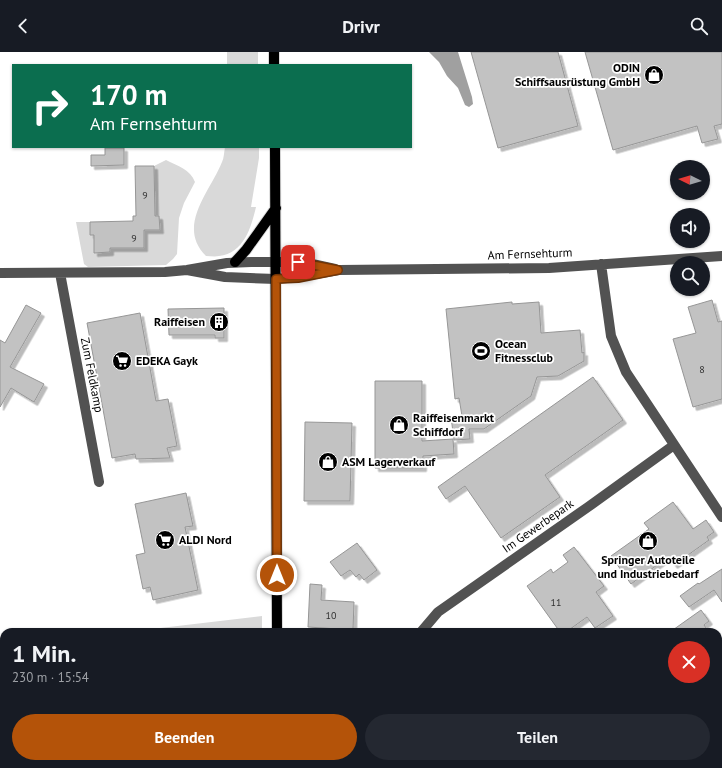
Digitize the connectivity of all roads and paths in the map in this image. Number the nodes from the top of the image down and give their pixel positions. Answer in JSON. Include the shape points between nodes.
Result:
{"nodes":[{"id":1,"x":274,"y":52,"type":"edge"},
{"id":2,"x":274,"y":64,"type":"edge"},
{"id":3,"x":275,"y":148,"type":"edge"},
{"id":4,"x":276,"y":208,"type":"junction"},
{"id":5,"x":722,"y":256,"type":"edge"},
{"id":6,"x":235,"y":262,"type":"junction"},
{"id":7,"x":276,"y":262,"type":"junction"},
{"id":8,"x":601,"y":264,"type":"junction"},
{"id":9,"x":187,"y":270,"type":"junction"},
{"id":10,"x":338,"y":270,"type":"junction"},
{"id":11,"x":0,"y":273,"type":"edge"},
{"id":12,"x":60,"y":273,"type":"junction"},
{"id":13,"x":276,"y":279,"type":"junction"},
{"id":14,"x":674,"y":445,"type":"junction"},
{"id":15,"x":99,"y":482,"type":"dead end"},
{"id":16,"x":722,"y":517,"type":"edge"},
{"id":17,"x":277,"y":628,"type":"edge"},
{"id":18,"x":424,"y":628,"type":"edge"}],
"edges":[{"from":1,"to":2,"type":"main road"},
{"from":3,"to":4,"type":"main road"},
{"from":4,"to":6,"type":"main road"},
{"from":4,"to":7,"type":"main road"},
{"from":5,"to":8,"type":"street","name":"Am Fernsehturm"},
{"from":6,"to":7,"type":"street"},
{"from":6,"to":9,"type":"street"},
{"from":7,"to":10,"type":"street","name":"Am Fernsehturm","via":[[303,262]]},
{"from":7,"to":13,"type":"main road"},
{"from":8,"to":10,"type":"street","name":"Am Fernsehturm","via":[[549,268]]},
{"from":8,"to":14,"type":"street","via":[[611,336],[626,372]]},
{"from":9,"to":12,"type":"street"},
{"from":9,"to":13,"type":"street","via":[[225,277]]},
{"from":10,"to":13,"type":"street","name":"Am Fernsehturm","via":[[298,278]]},
{"from":11,"to":12,"type":"street"},
{"from":12,"to":15,"type":"street","name":"Zum Feldkamp"},
{"from":13,"to":17,"type":"main road"},
{"from":14,"to":16,"type":"street"},
{"from":14,"to":18,"type":"street","name":"Im Gewerbepark","via":[[438,612]]}]}
